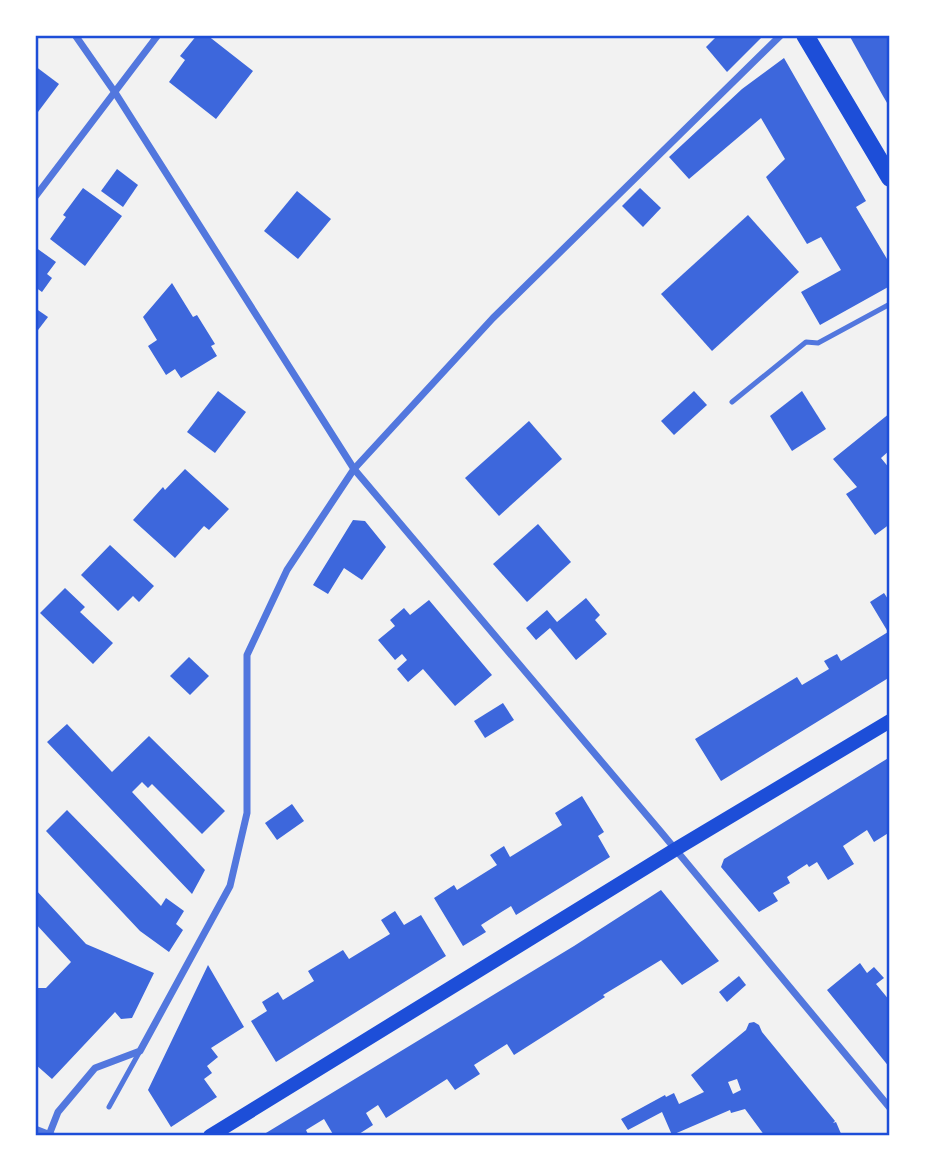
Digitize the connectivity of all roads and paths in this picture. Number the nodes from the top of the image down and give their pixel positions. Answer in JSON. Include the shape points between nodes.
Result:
{"nodes":[{"id":1,"x":75,"y":35,"type":"edge"},
{"id":2,"x":158,"y":35,"type":"edge"},
{"id":3,"x":781,"y":35,"type":"edge"},
{"id":4,"x":805,"y":35,"type":"edge"},
{"id":5,"x":114,"y":91,"type":"junction"},
{"id":6,"x":890,"y":178,"type":"edge"},
{"id":7,"x":35,"y":197,"type":"edge"},
{"id":8,"x":890,"y":304,"type":"edge"},
{"id":9,"x":732,"y":402,"type":"dead end"},
{"id":10,"x":354,"y":469,"type":"junction"},
{"id":11,"x":890,"y":721,"type":"edge"},
{"id":12,"x":676,"y":849,"type":"junction"},
{"id":13,"x":141,"y":1051,"type":"junction"},
{"id":14,"x":109,"y":1107,"type":"dead end"},
{"id":15,"x":890,"y":1108,"type":"edge"},
{"id":16,"x":35,"y":1129,"type":"edge"},
{"id":17,"x":51,"y":1135,"type":"edge"},
{"id":18,"x":210,"y":1136,"type":"edge"}],
"edges":[{"from":1,"to":5,"type":"street"},
{"from":2,"to":5,"type":"street"},
{"from":3,"to":10,"type":"street","via":[[493,318]]},
{"from":4,"to":6,"type":"main road"},
{"from":5,"to":7,"type":"street"},
{"from":5,"to":10,"type":"street"},
{"from":8,"to":9,"type":"lane","via":[[818,343],[806,342]]},
{"from":10,"to":12,"type":"street"},
{"from":10,"to":13,"type":"street","via":[[287,570],[247,655],[247,813],[230,886]]},
{"from":11,"to":12,"type":"main road"},
{"from":12,"to":15,"type":"street"},
{"from":12,"to":18,"type":"main road"},
{"from":13,"to":14,"type":"lane"},
{"from":13,"to":17,"type":"street","via":[[95,1068],[58,1112]]},
{"from":16,"to":17,"type":"street"}]}
